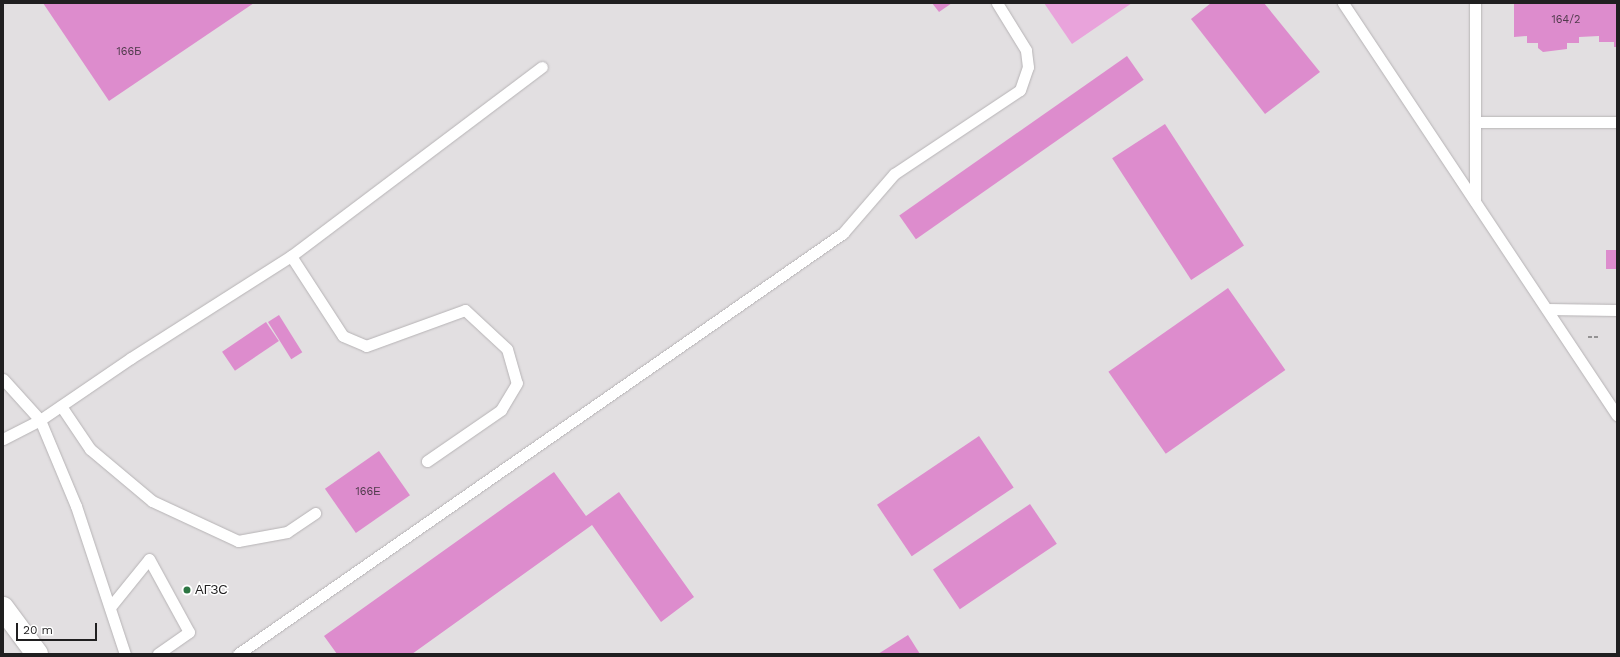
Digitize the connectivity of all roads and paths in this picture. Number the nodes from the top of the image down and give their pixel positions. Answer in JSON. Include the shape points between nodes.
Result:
{"nodes":[{"id":1,"x":997,"y":3,"type":"edge"},
{"id":2,"x":1343,"y":3,"type":"edge"},
{"id":3,"x":1476,"y":3,"type":"edge"},
{"id":4,"x":542,"y":67,"type":"dead end"},
{"id":5,"x":1476,"y":122,"type":"junction"},
{"id":6,"x":1617,"y":122,"type":"edge"},
{"id":7,"x":1475,"y":201,"type":"junction"},
{"id":8,"x":291,"y":256,"type":"junction"},
{"id":9,"x":1547,"y":309,"type":"junction"},
{"id":10,"x":1617,"y":310,"type":"edge"},
{"id":11,"x":3,"y":379,"type":"edge"},
{"id":12,"x":61,"y":406,"type":"junction"},
{"id":13,"x":1617,"y":415,"type":"edge"},
{"id":14,"x":40,"y":420,"type":"junction"},
{"id":15,"x":3,"y":439,"type":"edge"},
{"id":16,"x":427,"y":461,"type":"dead end"},
{"id":17,"x":315,"y":513,"type":"dead end"},
{"id":18,"x":111,"y":606,"type":"junction"},
{"id":19,"x":3,"y":608,"type":"edge"},
{"id":20,"x":38,"y":654,"type":"edge"},
{"id":21,"x":125,"y":654,"type":"edge"},
{"id":22,"x":158,"y":654,"type":"edge"},
{"id":23,"x":238,"y":654,"type":"edge"}],
"edges":[{"from":1,"to":23,"type":"lane","via":[[1026,50],[1028,67],[1020,90],[894,174],[843,233]]},
{"from":2,"to":7,"type":"lane"},
{"from":3,"to":5,"type":"lane"},
{"from":4,"to":8,"type":"lane"},
{"from":5,"to":6,"type":"lane"},
{"from":5,"to":7,"type":"lane"},
{"from":7,"to":9,"type":"lane"},
{"from":8,"to":12,"type":"lane"},
{"from":8,"to":16,"type":"lane","via":[[343,336],[366,346],[465,310],[507,349],[517,383],[501,410]]},
{"from":9,"to":10,"type":"lane"},
{"from":9,"to":13,"type":"lane"},
{"from":11,"to":14,"type":"lane"},
{"from":12,"to":14,"type":"lane"},
{"from":12,"to":17,"type":"lane","via":[[90,449],[152,501],[238,541],[287,532]]},
{"from":14,"to":15,"type":"lane"},
{"from":14,"to":18,"type":"lane","via":[[76,506]]},
{"from":18,"to":21,"type":"lane"},
{"from":18,"to":22,"type":"lane","via":[[149,559],[189,632]]},
{"from":19,"to":20,"type":"street"}]}
